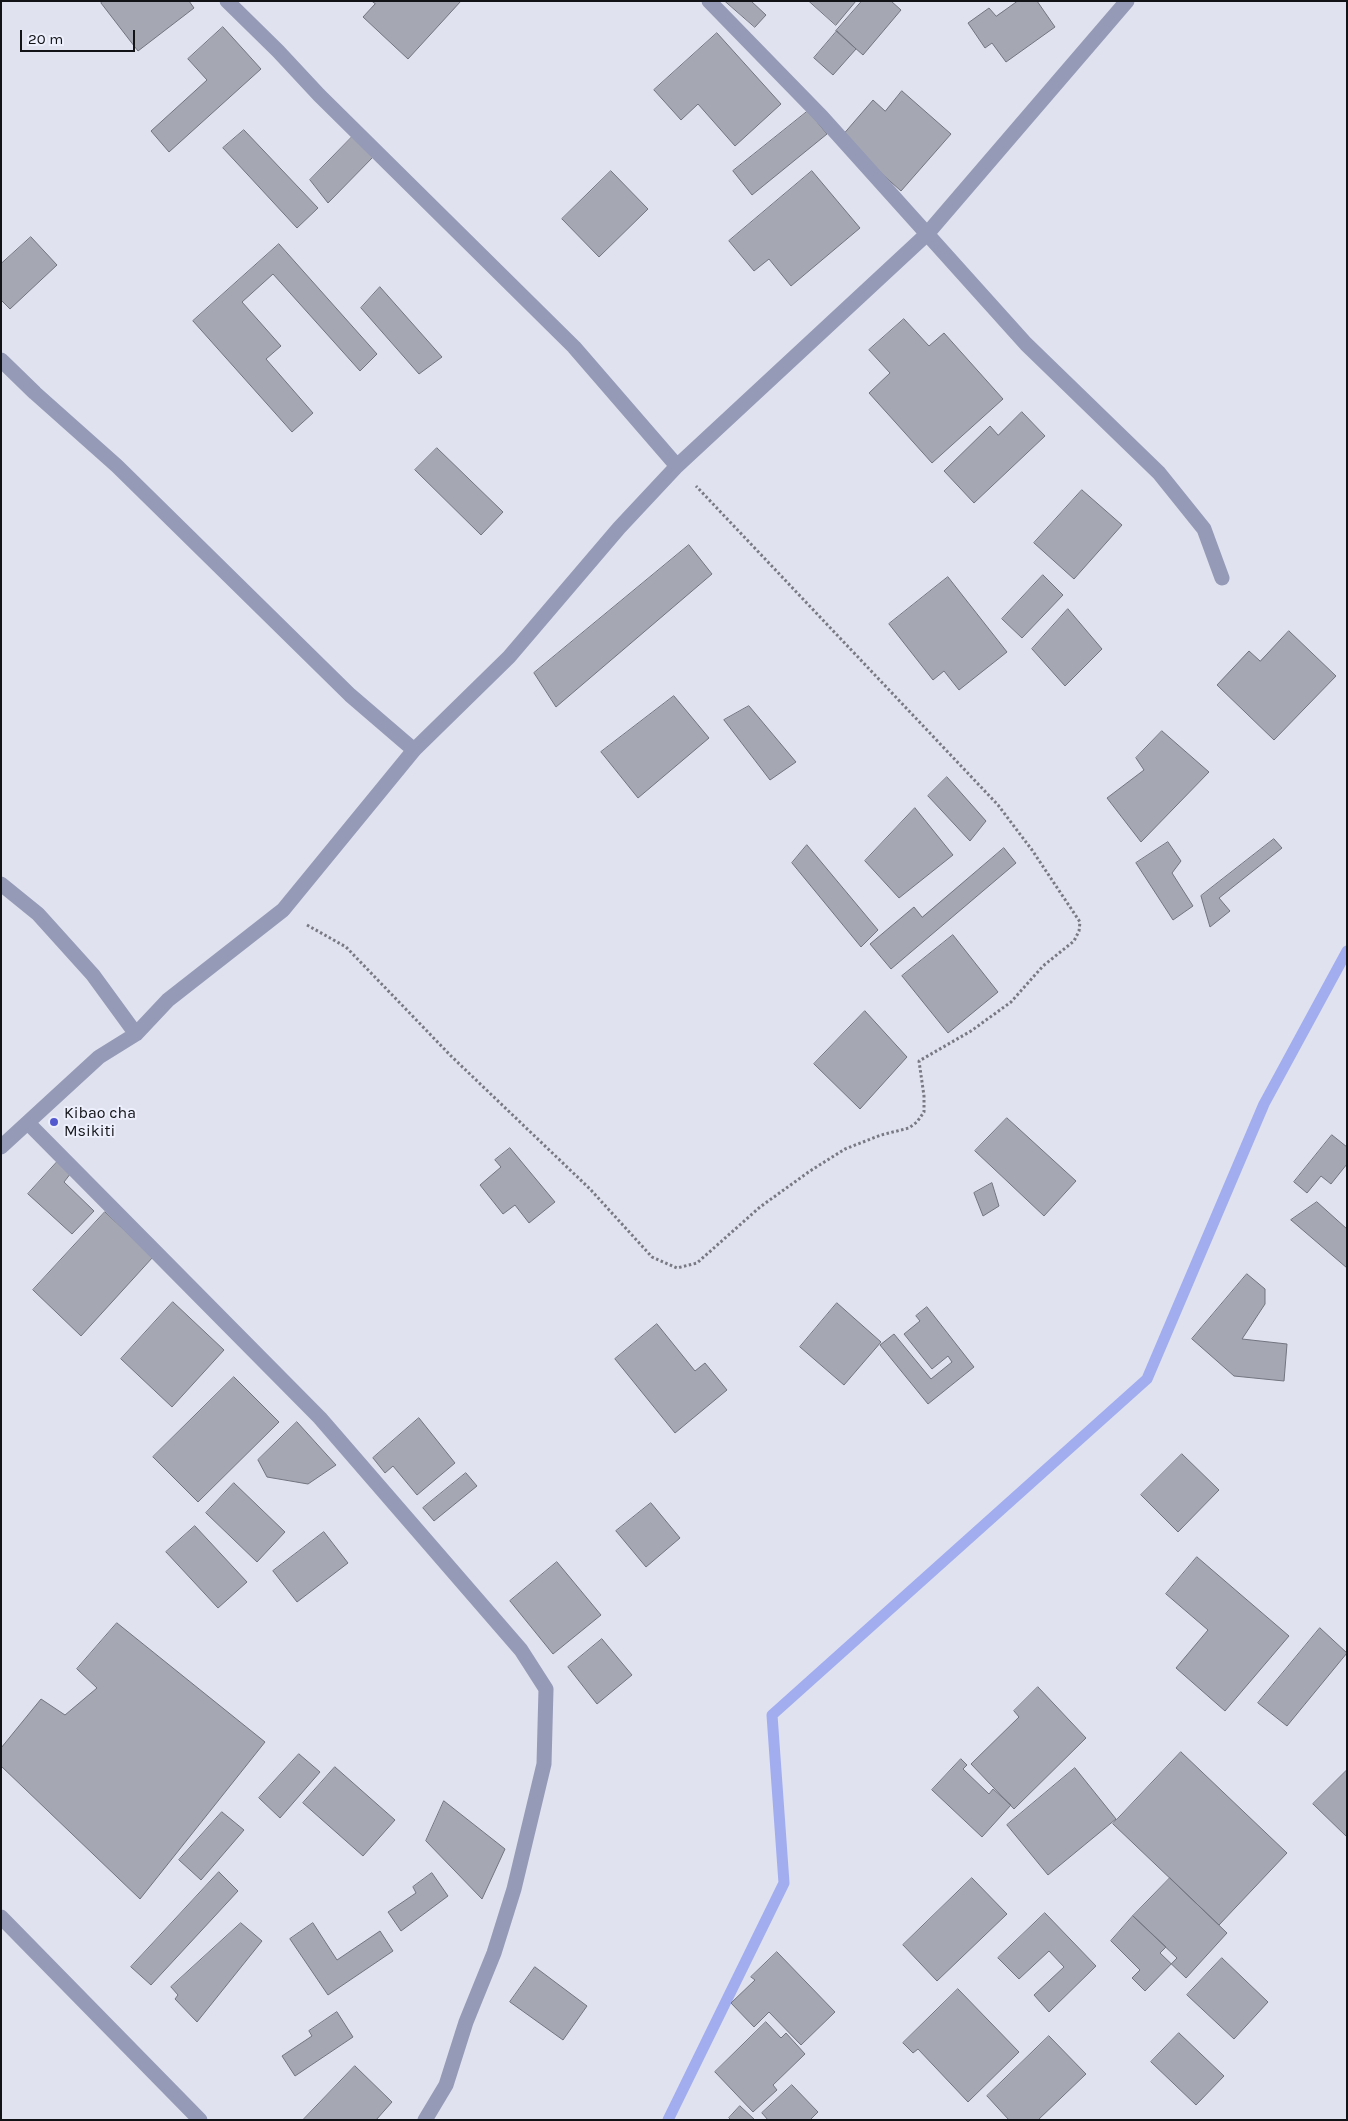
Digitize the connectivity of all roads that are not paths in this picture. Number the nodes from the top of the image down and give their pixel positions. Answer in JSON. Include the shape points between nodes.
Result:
{"nodes":[{"id":1,"x":227,"y":1,"type":"edge"},
{"id":2,"x":709,"y":1,"type":"edge"},
{"id":3,"x":1127,"y":1,"type":"edge"},
{"id":4,"x":927,"y":234,"type":"junction"},
{"id":5,"x":1,"y":360,"type":"edge"},
{"id":6,"x":677,"y":466,"type":"junction"},
{"id":7,"x":1222,"y":578,"type":"dead end"},
{"id":8,"x":414,"y":750,"type":"junction"},
{"id":9,"x":1,"y":884,"type":"edge"},
{"id":10,"x":136,"y":1034,"type":"junction"},
{"id":11,"x":28,"y":1123,"type":"junction"},
{"id":12,"x":1,"y":1148,"type":"edge"},
{"id":13,"x":1,"y":1917,"type":"edge"},
{"id":14,"x":200,"y":2120,"type":"edge"},
{"id":15,"x":426,"y":2120,"type":"edge"}],
"edges":[{"from":1,"to":6,"type":"street","via":[[574,347]]},
{"from":2,"to":4,"type":"street","via":[[822,117]]},
{"from":3,"to":4,"type":"street"},
{"from":4,"to":6,"type":"street"},
{"from":4,"to":7,"type":"street","via":[[1026,344],[1159,473],[1204,529]]},
{"from":5,"to":8,"type":"street","via":[[117,466],[350,695]]},
{"from":6,"to":8,"type":"street","via":[[619,528],[509,657]]},
{"from":8,"to":10,"type":"street","via":[[283,910],[168,1000]]},
{"from":9,"to":10,"type":"street","via":[[38,914],[93,975]]},
{"from":10,"to":11,"type":"street","via":[[99,1057]]},
{"from":11,"to":12,"type":"street"},
{"from":11,"to":15,"type":"street","via":[[320,1418],[521,1650],[546,1689],[544,1764],[514,1889],[446,2085]]},
{"from":13,"to":14,"type":"street"}]}
